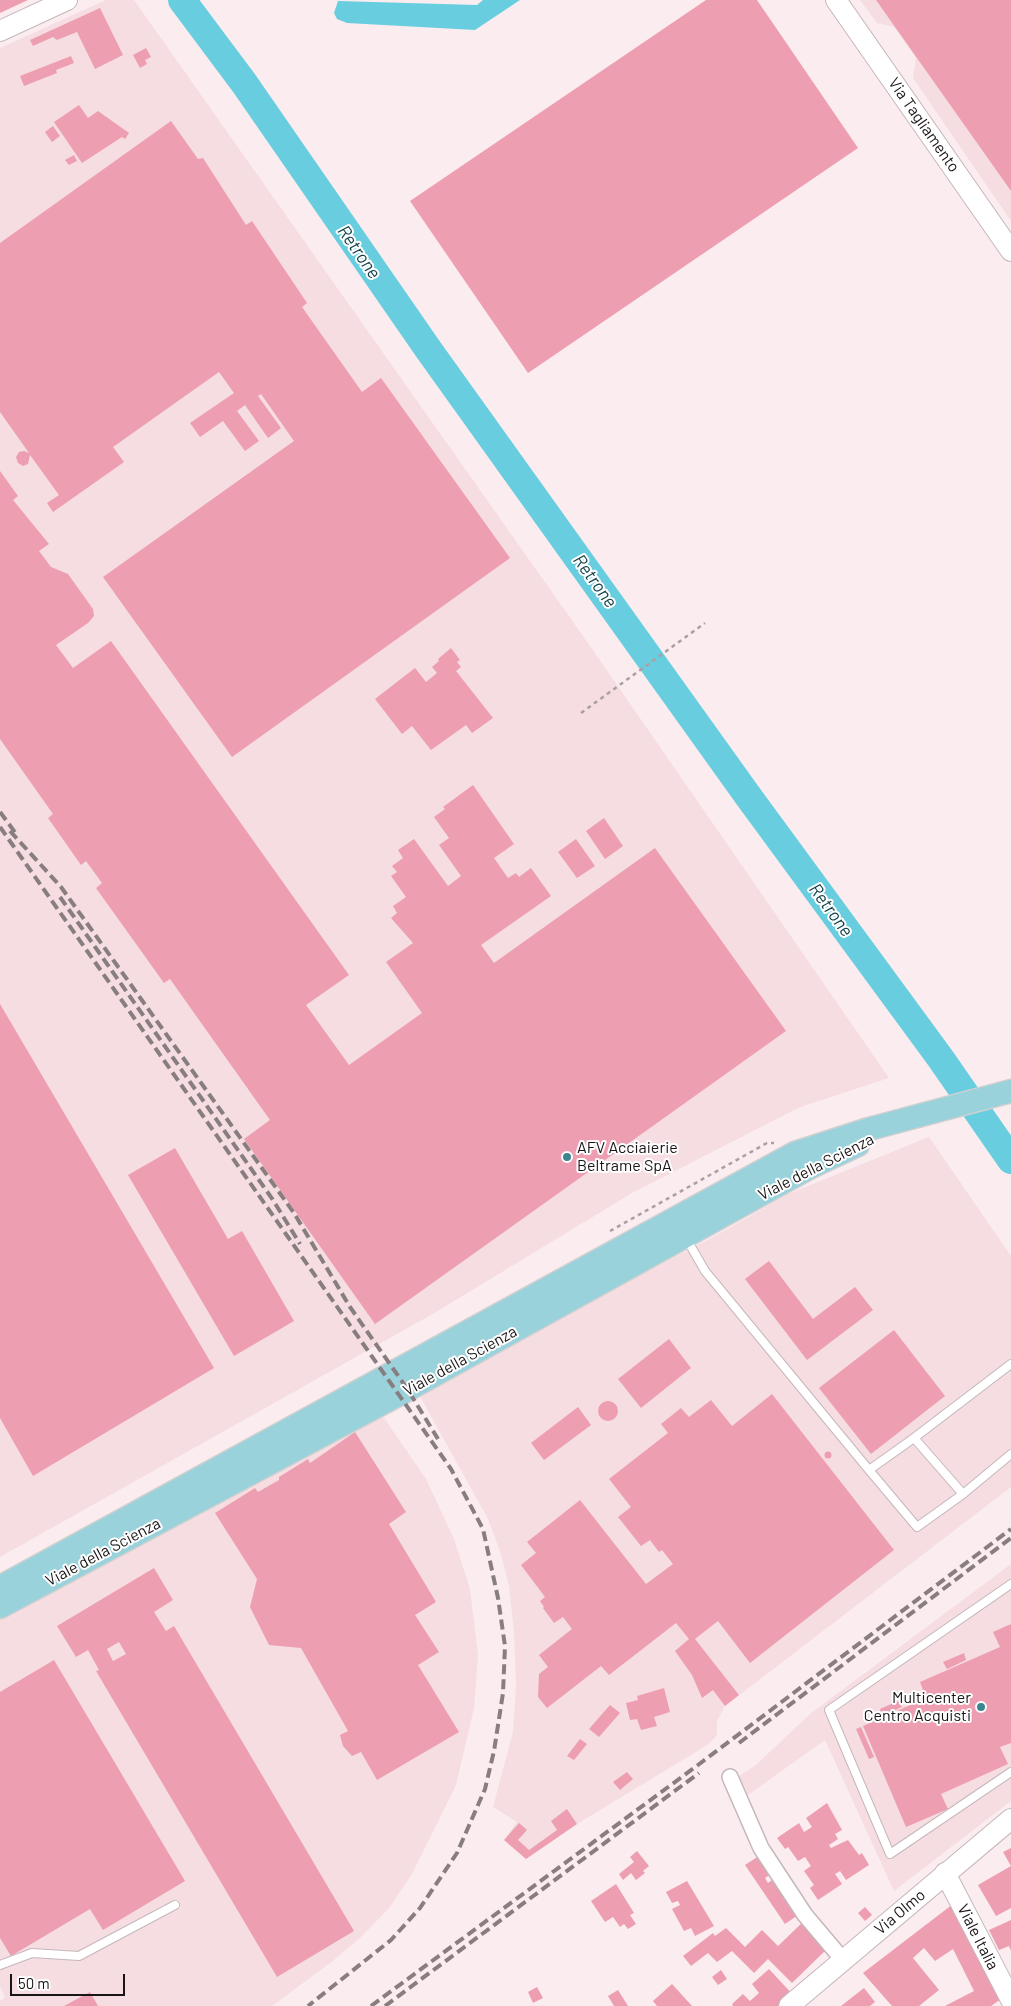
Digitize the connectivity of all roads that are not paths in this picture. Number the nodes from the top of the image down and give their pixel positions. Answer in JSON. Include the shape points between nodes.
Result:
{"nodes":[{"id":1,"x":68,"y":0,"type":"edge"},
{"id":2,"x":836,"y":0,"type":"edge"},
{"id":3,"x":0,"y":31,"type":"edge"},
{"id":4,"x":1011,"y":251,"type":"edge"},
{"id":5,"x":1003,"y":1093,"type":"edge"},
{"id":6,"x":921,"y":1116,"type":"junction"},
{"id":7,"x":685,"y":1236,"type":"junction"},
{"id":8,"x":1011,"y":1364,"type":"edge"},
{"id":9,"x":914,"y":1438,"type":"junction"},
{"id":10,"x":1011,"y":1454,"type":"edge"},
{"id":11,"x":869,"y":1470,"type":"junction"},
{"id":12,"x":962,"y":1494,"type":"junction"},
{"id":13,"x":1011,"y":1584,"type":"edge"},
{"id":14,"x":0,"y":1587,"type":"edge"},
{"id":15,"x":0,"y":1607,"type":"edge"},
{"id":16,"x":1011,"y":1772,"type":"edge"},
{"id":17,"x":730,"y":1777,"type":"dead end"},
{"id":18,"x":1011,"y":1819,"type":"edge"},
{"id":19,"x":945,"y":1873,"type":"junction"},
{"id":20,"x":175,"y":1905,"type":"dead end"},
{"id":21,"x":843,"y":1960,"type":"junction"},
{"id":22,"x":0,"y":1965,"type":"edge"},
{"id":23,"x":1011,"y":2000,"type":"edge"},
{"id":24,"x":789,"y":2006,"type":"edge"}],
"edges":[{"from":1,"to":3,"type":"street"},
{"from":2,"to":4,"type":"street","name":"Via Tagliamento"},
{"from":5,"to":6,"type":"main road","name":"Viale della Scienza"},
{"from":6,"to":7,"type":"main road","name":"Viale della Scienza","via":[[809,1168]]},
{"from":6,"to":14,"type":"main road","name":"Viale della Scienza","via":[[795,1153]]},
{"from":7,"to":11,"type":"lane","via":[[705,1271]]},
{"from":7,"to":15,"type":"main road","name":"Viale della Scienza","via":[[400,1394]]},
{"from":8,"to":9,"type":"lane"},
{"from":9,"to":11,"type":"lane"},
{"from":9,"to":12,"type":"lane"},
{"from":10,"to":12,"type":"lane"},
{"from":11,"to":12,"type":"lane","via":[[916,1527]]},
{"from":13,"to":16,"type":"lane","via":[[829,1710],[890,1854]]},
{"from":17,"to":21,"type":"street","via":[[761,1848],[805,1915]]},
{"from":18,"to":19,"type":"street","name":"Via Olmo"},
{"from":19,"to":21,"type":"street","name":"Via Olmo"},
{"from":19,"to":23,"type":"street","name":"Viale Italia"},
{"from":20,"to":22,"type":"lane","via":[[79,1956],[32,1953]]},
{"from":21,"to":24,"type":"street","name":"Via Olmo"}]}
